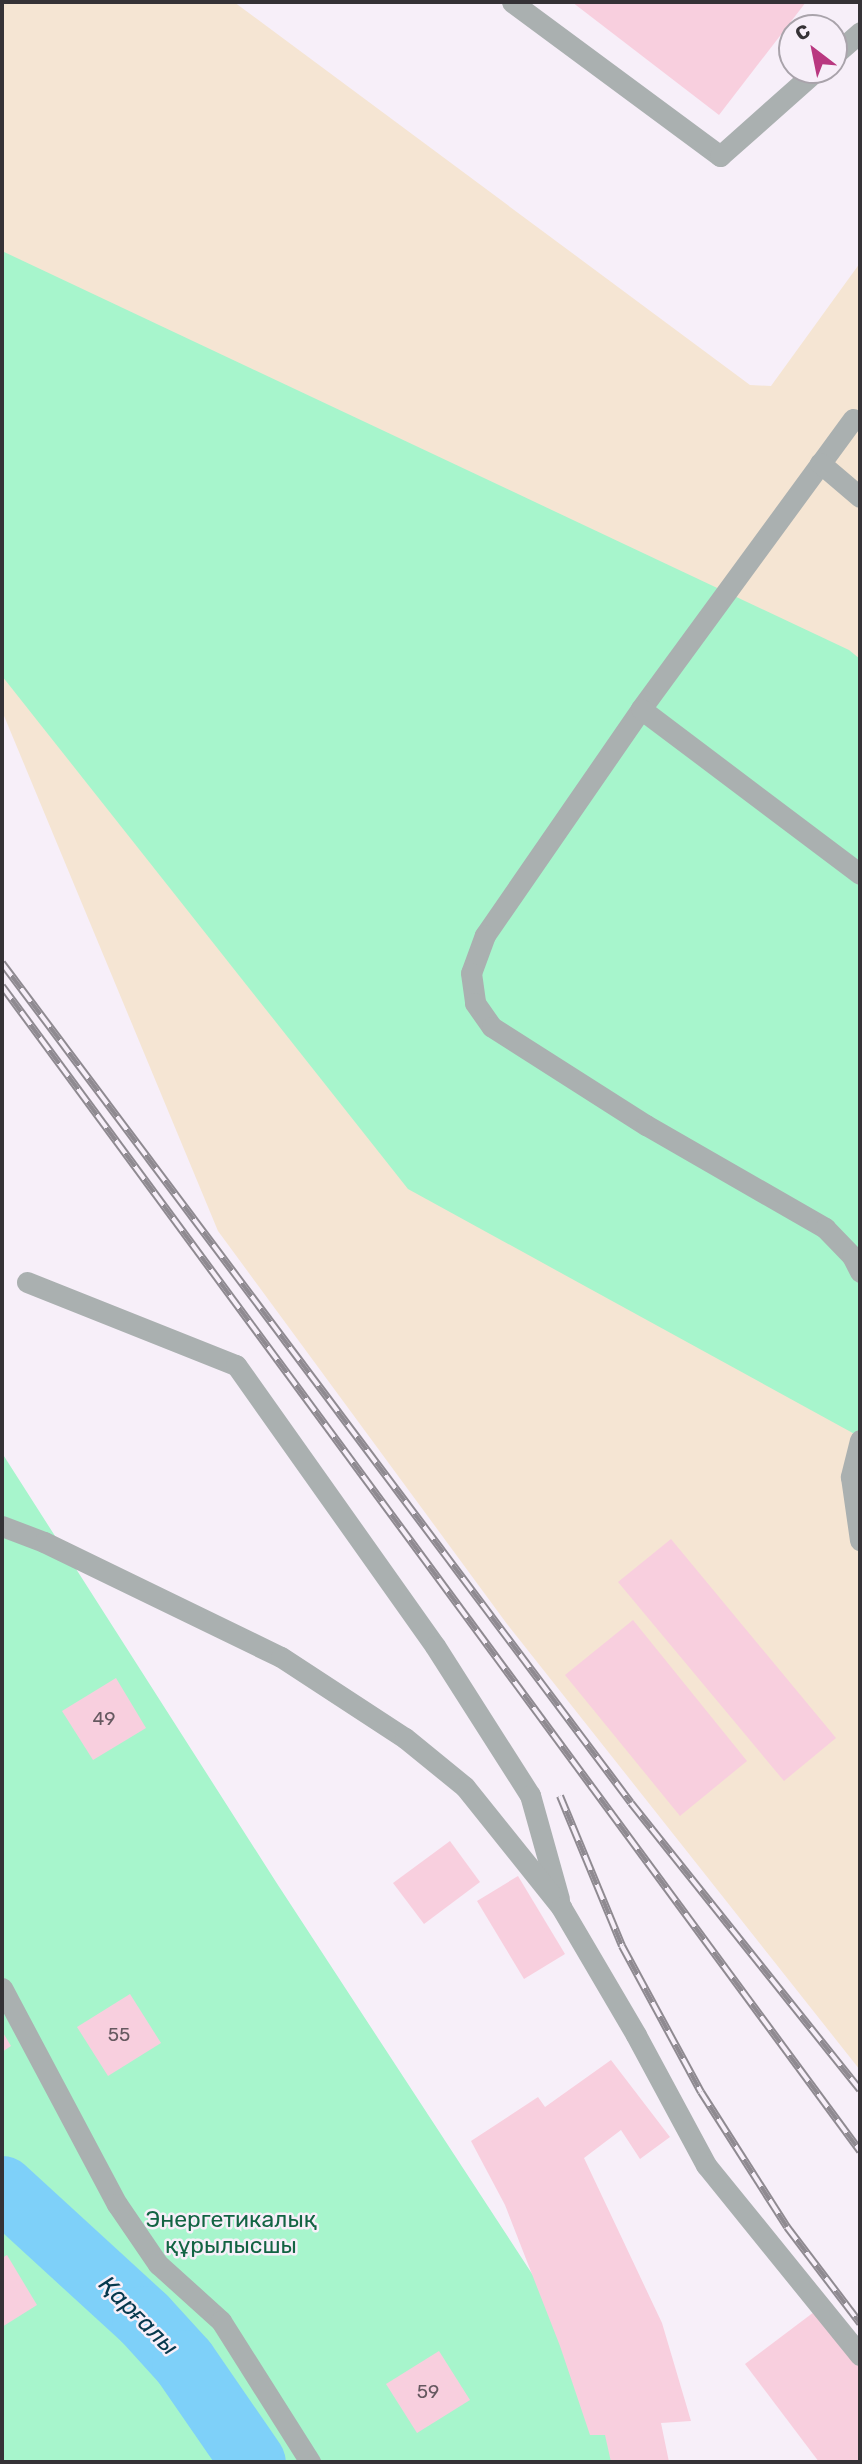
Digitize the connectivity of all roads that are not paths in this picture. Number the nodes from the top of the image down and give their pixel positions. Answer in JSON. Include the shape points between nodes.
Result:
{"nodes":[{"id":1,"x":512,"y":2,"type":"edge"},
{"id":2,"x":801,"y":84,"type":"edge"},
{"id":3,"x":853,"y":419,"type":"dead end"},
{"id":4,"x":820,"y":463,"type":"junction"},
{"id":5,"x":860,"y":497,"type":"edge"},
{"id":6,"x":641,"y":709,"type":"junction"},
{"id":7,"x":860,"y":874,"type":"edge"},
{"id":8,"x":860,"y":1272,"type":"edge"},
{"id":9,"x":27,"y":1282,"type":"dead end"},
{"id":10,"x":860,"y":1440,"type":"edge"},
{"id":11,"x":2,"y":1526,"type":"edge"},
{"id":12,"x":860,"y":1540,"type":"edge"},
{"id":13,"x":561,"y":1907,"type":"junction"},
{"id":14,"x":2,"y":1989,"type":"edge"},
{"id":15,"x":860,"y":2355,"type":"edge"},
{"id":16,"x":310,"y":2462,"type":"edge"}],
"edges":[{"from":1,"to":2,"type":"street","via":[[720,156]]},
{"from":3,"to":4,"type":"street"},
{"from":4,"to":5,"type":"street"},
{"from":4,"to":6,"type":"street"},
{"from":6,"to":7,"type":"street"},
{"from":6,"to":8,"type":"street","via":[[485,935],[471,973],[475,1003],[492,1027],[646,1125],[825,1228],[852,1256]]},
{"from":9,"to":13,"type":"street","via":[[236,1365],[435,1646],[530,1794]]},
{"from":10,"to":12,"type":"street","via":[[851,1477]]},
{"from":11,"to":13,"type":"street","via":[[281,1657],[405,1738],[465,1787]]},
{"from":13,"to":15,"type":"street","via":[[706,2165]]},
{"from":14,"to":16,"type":"street","via":[[117,2204],[158,2264],[221,2321]]}]}
